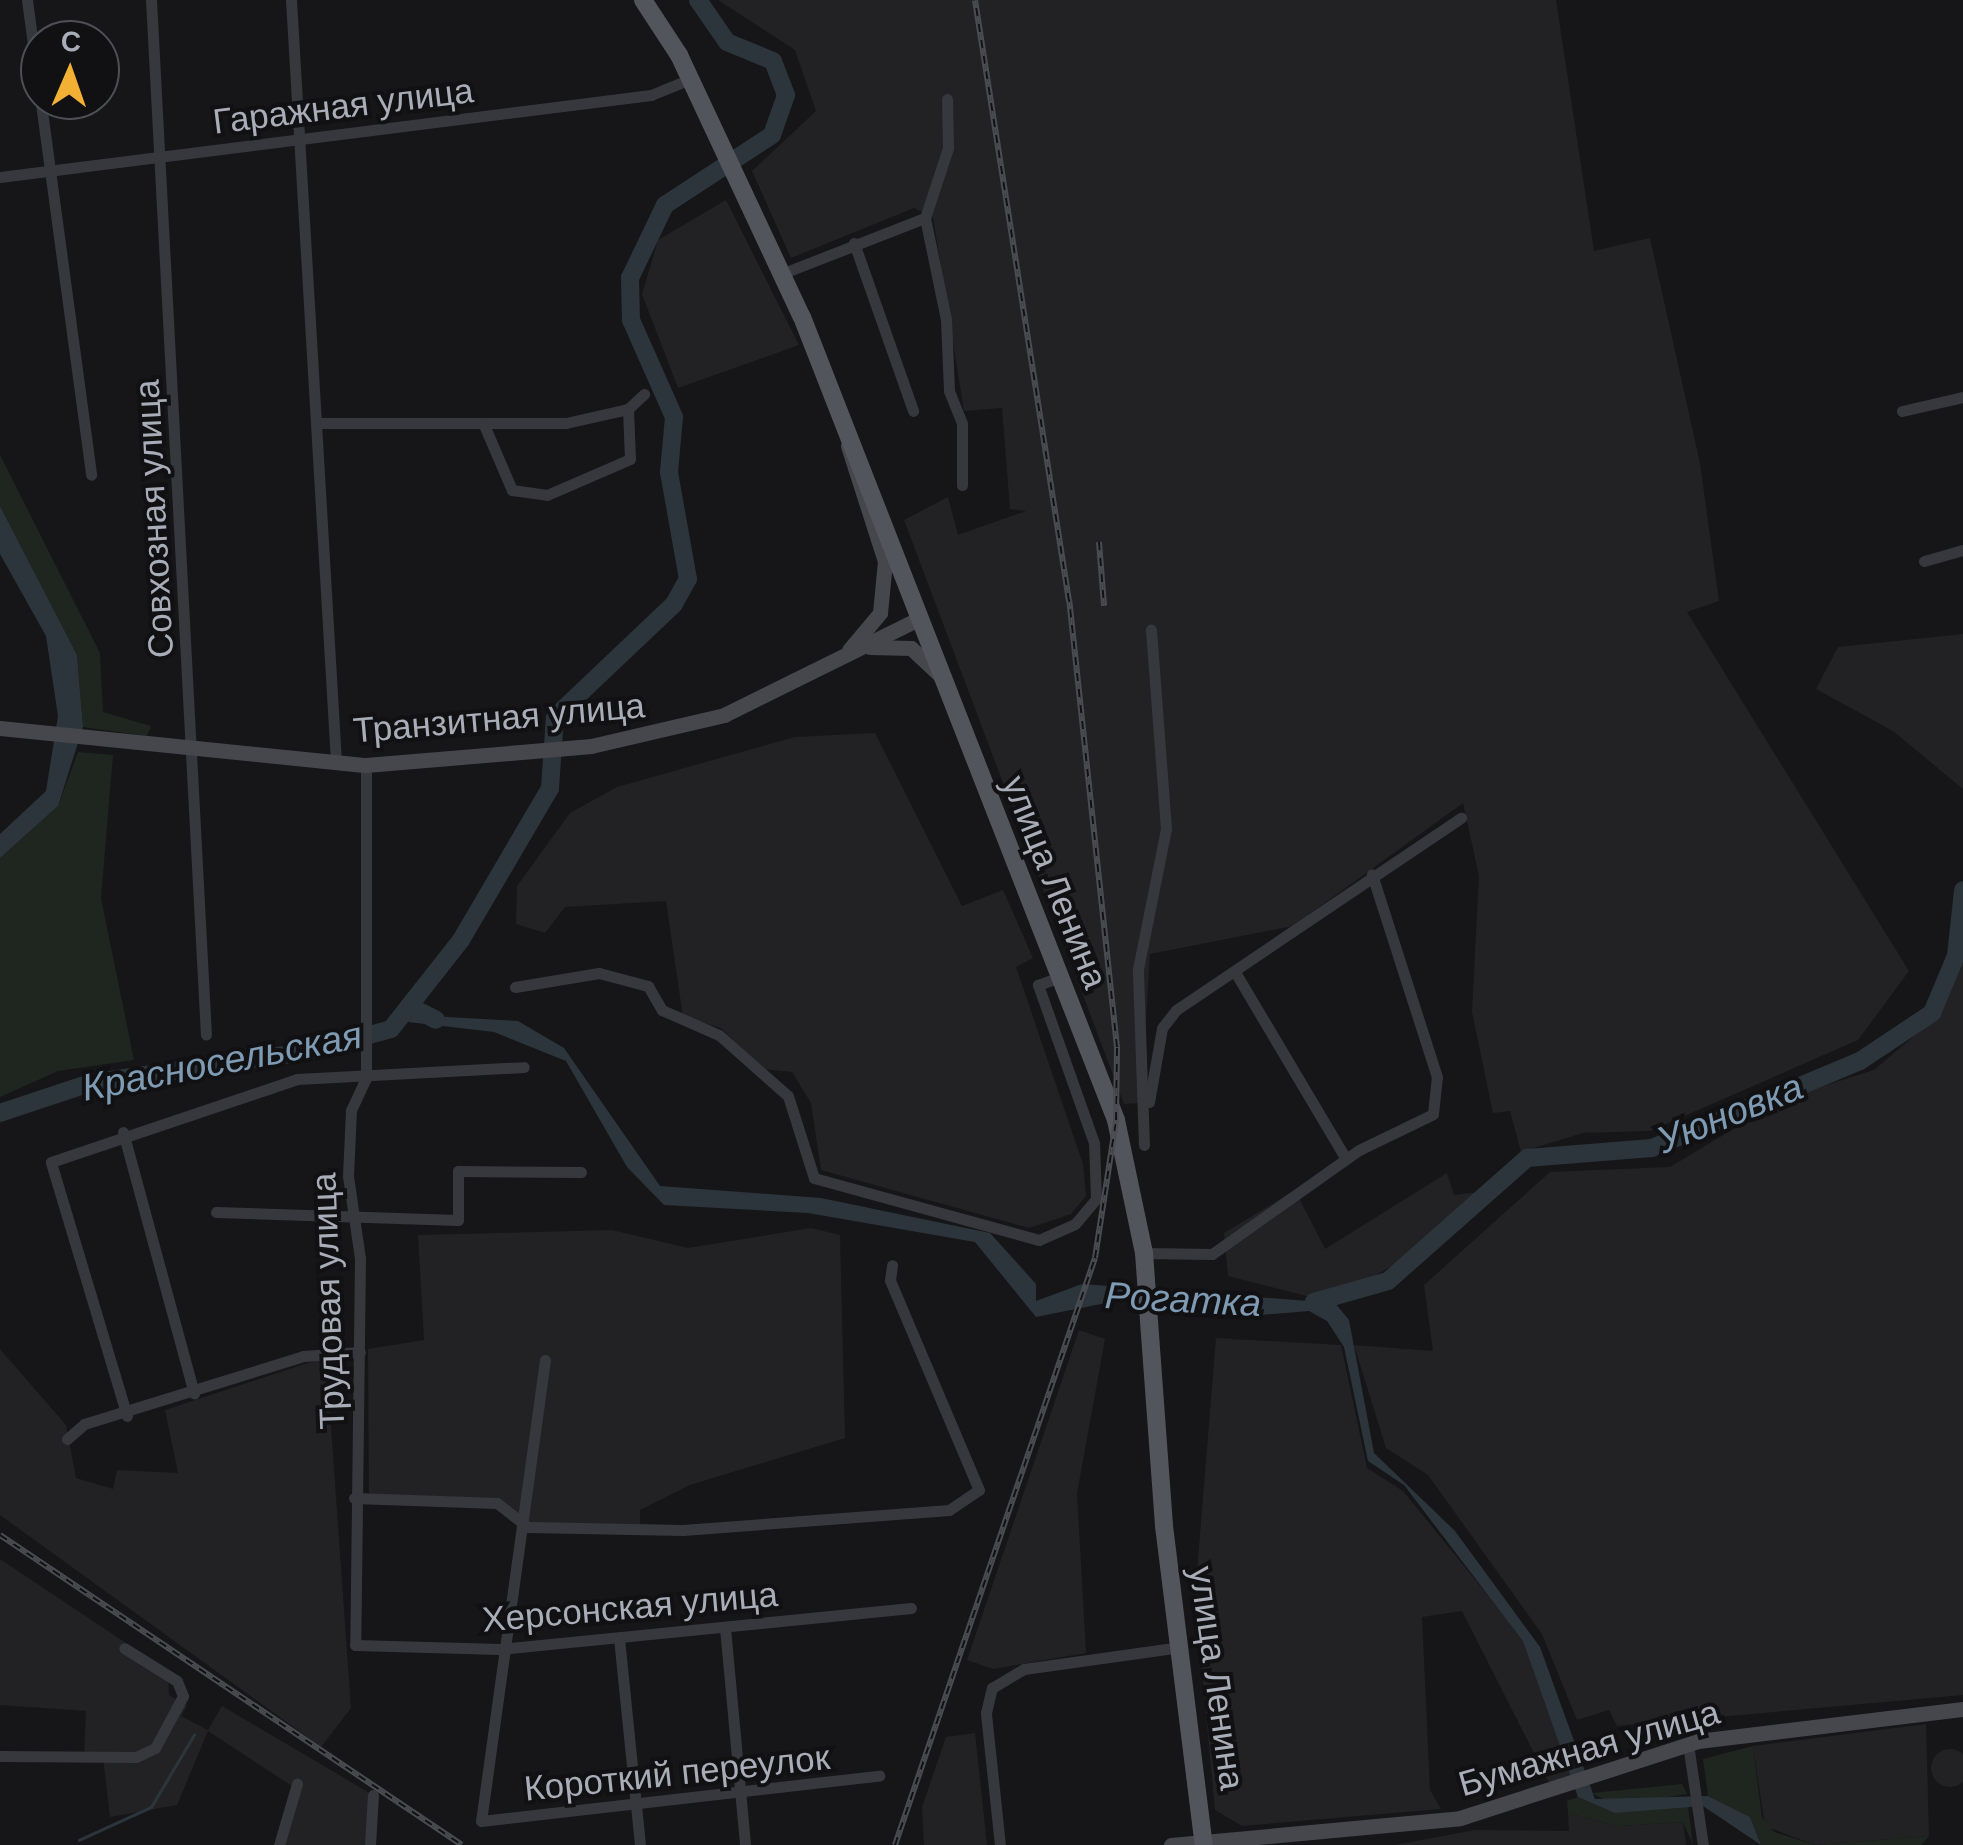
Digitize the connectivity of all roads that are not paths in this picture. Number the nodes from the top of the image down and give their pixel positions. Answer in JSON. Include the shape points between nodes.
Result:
{"nodes":[{"id":1,"x":27,"y":0,"type":"edge"},
{"id":2,"x":151,"y":0,"type":"edge"},
{"id":3,"x":291,"y":0,"type":"edge"},
{"id":4,"x":643,"y":0,"type":"edge"},
{"id":5,"x":690,"y":79,"type":"junction"},
{"id":6,"x":947,"y":99,"type":"dead end"},
{"id":7,"x":300,"y":141,"type":"junction"},
{"id":8,"x":163,"y":154,"type":"junction"},
{"id":9,"x":44,"y":169,"type":"junction"},
{"id":10,"x":0,"y":177,"type":"edge"},
{"id":11,"x":926,"y":218,"type":"junction"},
{"id":12,"x":854,"y":244,"type":"junction"},
{"id":13,"x":781,"y":274,"type":"junction"},
{"id":14,"x":644,"y":394,"type":"dead end"},
{"id":15,"x":1963,"y":398,"type":"edge"},
{"id":16,"x":628,"y":409,"type":"junction"},
{"id":17,"x":913,"y":410,"type":"dead end"},
{"id":18,"x":1902,"y":411,"type":"dead end"},
{"id":19,"x":316,"y":422,"type":"junction"},
{"id":20,"x":484,"y":425,"type":"junction"},
{"id":21,"x":845,"y":426,"type":"junction"},
{"id":22,"x":91,"y":475,"type":"dead end"},
{"id":23,"x":962,"y":485,"type":"dead end"},
{"id":24,"x":1963,"y":550,"type":"edge"},
{"id":25,"x":1924,"y":561,"type":"dead end"},
{"id":26,"x":920,"y":618,"type":"junction"},
{"id":27,"x":1151,"y":630,"type":"dead end"},
{"id":28,"x":846,"y":653,"type":"junction"},
{"id":29,"x":946,"y":681,"type":"junction"},
{"id":30,"x":0,"y":728,"type":"edge"},
{"id":31,"x":192,"y":750,"type":"junction"},
{"id":32,"x":336,"y":762,"type":"junction"},
{"id":33,"x":366,"y":764,"type":"junction"},
{"id":34,"x":1461,"y":818,"type":"dead end"},
{"id":35,"x":1372,"y":874,"type":"junction"},
{"id":36,"x":1236,"y":972,"type":"junction"},
{"id":37,"x":1057,"y":978,"type":"junction"},
{"id":38,"x":515,"y":987,"type":"dead end"},
{"id":39,"x":206,"y":1035,"type":"dead end"},
{"id":40,"x":524,"y":1067,"type":"dead end"},
{"id":41,"x":366,"y":1078,"type":"junction"},
{"id":42,"x":123,"y":1132,"type":"junction"},
{"id":43,"x":1144,"y":1145,"type":"junction"},
{"id":44,"x":1346,"y":1159,"type":"junction"},
{"id":45,"x":1127,"y":1165,"type":"junction"},
{"id":46,"x":582,"y":1172,"type":"dead end"},
{"id":47,"x":216,"y":1212,"type":"dead end"},
{"id":48,"x":355,"y":1212,"type":"junction"},
{"id":49,"x":1144,"y":1260,"type":"junction"},
{"id":50,"x":892,"y":1265,"type":"dead end"},
{"id":51,"x":360,"y":1352,"type":"junction"},
{"id":52,"x":545,"y":1360,"type":"dead end"},
{"id":53,"x":194,"y":1394,"type":"junction"},
{"id":54,"x":127,"y":1416,"type":"junction"},
{"id":55,"x":66,"y":1439,"type":"dead end"},
{"id":56,"x":354,"y":1498,"type":"junction"},
{"id":57,"x":518,"y":1520,"type":"junction"},
{"id":58,"x":910,"y":1608,"type":"dead end"},
{"id":59,"x":725,"y":1628,"type":"junction"},
{"id":60,"x":619,"y":1638,"type":"junction"},
{"id":61,"x":355,"y":1645,"type":"joint"},
{"id":62,"x":1180,"y":1647,"type":"junction"},
{"id":63,"x":124,"y":1648,"type":"dead end"},
{"id":64,"x":500,"y":1649,"type":"junction"},
{"id":65,"x":1963,"y":1710,"type":"edge"},
{"id":66,"x":1688,"y":1744,"type":"junction"},
{"id":67,"x":0,"y":1756,"type":"edge"},
{"id":68,"x":880,"y":1776,"type":"dead end"},
{"id":69,"x":297,"y":1784,"type":"dead end"},
{"id":70,"x":373,"y":1795,"type":"dead end"},
{"id":71,"x":740,"y":1797,"type":"junction"},
{"id":72,"x":635,"y":1808,"type":"junction"},
{"id":73,"x":1204,"y":1844,"type":"edge"},
{"id":74,"x":280,"y":1845,"type":"edge"},
{"id":75,"x":370,"y":1845,"type":"edge"},
{"id":76,"x":640,"y":1845,"type":"edge"},
{"id":77,"x":745,"y":1845,"type":"edge"},
{"id":78,"x":1000,"y":1845,"type":"edge"},
{"id":79,"x":1170,"y":1845,"type":"edge"},
{"id":80,"x":1703,"y":1845,"type":"edge"}],
"edges":[{"from":1,"to":9,"type":"street"},
{"from":2,"to":8,"type":"street","name":"Совхозная улица"},
{"from":3,"to":7,"type":"street"},
{"from":4,"to":5,"type":"main road","name":"улица Ленина"},
{"from":5,"to":7,"type":"street","name":"Гаражная улица","via":[[651,95]]},
{"from":5,"to":13,"type":"main road","name":"улица Ленина"},
{"from":6,"to":11,"type":"street","via":[[948,148]]},
{"from":7,"to":8,"type":"street","name":"Гаражная улица"},
{"from":7,"to":19,"type":"street"},
{"from":8,"to":9,"type":"street","name":"Гаражная улица"},
{"from":8,"to":31,"type":"street","name":"Совхозная улица"},
{"from":9,"to":10,"type":"street","name":"Гаражная улица"},
{"from":9,"to":22,"type":"street"},
{"from":11,"to":12,"type":"street"},
{"from":11,"to":23,"type":"street","via":[[946,318],[948,391],[962,424]]},
{"from":12,"to":13,"type":"street"},
{"from":12,"to":17,"type":"street"},
{"from":13,"to":21,"type":"main road","name":"улица Ленина"},
{"from":14,"to":16,"type":"street"},
{"from":15,"to":18,"type":"street"},
{"from":16,"to":20,"type":"street"},
{"from":16,"to":20,"type":"street","via":[[630,459],[547,495],[512,490]]},
{"from":19,"to":20,"type":"street"},
{"from":19,"to":32,"type":"street"},
{"from":21,"to":26,"type":"main road","name":"улица Ленина"},
{"from":21,"to":28,"type":"main road","via":[[885,561],[880,612]]},
{"from":24,"to":25,"type":"street"},
{"from":26,"to":28,"type":"main road","name":"Транзитная улица"},
{"from":26,"to":29,"type":"main road","name":"улица Ленина"},
{"from":27,"to":43,"type":"street","via":[[1166,830],[1138,969]]},
{"from":28,"to":29,"type":"main road","via":[[911,648]]},
{"from":28,"to":33,"type":"main road","name":"Транзитная улица","via":[[724,715],[591,746]]},
{"from":29,"to":37,"type":"main road","name":"улица Ленина"},
{"from":30,"to":31,"type":"main road","name":"Транзитная улица"},
{"from":31,"to":32,"type":"main road","name":"Транзитная улица"},
{"from":31,"to":39,"type":"street","name":"Совхозная улица"},
{"from":32,"to":33,"type":"main road","name":"Транзитная улица"},
{"from":33,"to":41,"type":"street","name":"Трудовая улица"},
{"from":34,"to":35,"type":"street"},
{"from":35,"to":36,"type":"street"},
{"from":35,"to":44,"type":"street","via":[[1437,1076],[1433,1114]]},
{"from":36,"to":43,"type":"street","via":[[1162,1028]]},
{"from":36,"to":44,"type":"street"},
{"from":37,"to":38,"type":"street","via":[[1038,985],[1094,1144],[1096,1198],[1075,1224],[1039,1240],[814,1178],[788,1096],[719,1035],[662,1010],[648,986],[599,973]]},
{"from":37,"to":45,"type":"main road","name":"улица Ленина"},
{"from":40,"to":41,"type":"street"},
{"from":41,"to":42,"type":"street","via":[[296,1079]]},
{"from":41,"to":48,"type":"street","name":"Трудовая улица","via":[[351,1110]]},
{"from":42,"to":53,"type":"street"},
{"from":42,"to":54,"type":"street","via":[[51,1162]]},
{"from":43,"to":45,"type":"street"},
{"from":44,"to":49,"type":"street","via":[[1212,1254]]},
{"from":45,"to":49,"type":"main road","name":"улица Ленина"},
{"from":46,"to":48,"type":"street","via":[[458,1171],[458,1220]]},
{"from":47,"to":48,"type":"street"},
{"from":48,"to":51,"type":"street","name":"Трудовая улица"},
{"from":49,"to":62,"type":"main road","name":"улица Ленина"},
{"from":50,"to":57,"type":"street","via":[[890,1280],[979,1490],[950,1510],[683,1530]]},
{"from":51,"to":53,"type":"street","via":[[303,1356]]},
{"from":51,"to":56,"type":"street","name":"Трудовая улица"},
{"from":52,"to":57,"type":"street","via":[[539,1443]]},
{"from":53,"to":54,"type":"street"},
{"from":54,"to":55,"type":"street","via":[[84,1424]]},
{"from":56,"to":57,"type":"street","via":[[498,1503]]},
{"from":56,"to":61,"type":"street","name":"Трудовая улица"},
{"from":57,"to":64,"type":"street"},
{"from":58,"to":59,"type":"street","name":"Херсонская улица"},
{"from":59,"to":60,"type":"street","name":"Херсонская улица"},
{"from":59,"to":71,"type":"street"},
{"from":60,"to":64,"type":"street","name":"Херсонская улица"},
{"from":60,"to":72,"type":"street"},
{"from":61,"to":64,"type":"street","name":"Херсонская улица"},
{"from":62,"to":73,"type":"main road","name":"улица Ленина"},
{"from":62,"to":78,"type":"street","via":[[1024,1669],[992,1688],[986,1714]]},
{"from":63,"to":67,"type":"street","via":[[177,1681],[183,1696],[155,1748],[136,1757]]},
{"from":64,"to":72,"type":"street","name":"Короткий переулок","via":[[480,1821]]},
{"from":65,"to":66,"type":"main road","name":"Бумажная улица"},
{"from":66,"to":73,"type":"main road","name":"Бумажная улица","via":[[1564,1791],[1460,1818]]},
{"from":66,"to":80,"type":"street"},
{"from":68,"to":71,"type":"street","name":"Короткий переулок"},
{"from":69,"to":74,"type":"street"},
{"from":70,"to":75,"type":"street"},
{"from":71,"to":72,"type":"street","name":"Короткий переулок"},
{"from":71,"to":77,"type":"street"},
{"from":72,"to":76,"type":"street"},
{"from":73,"to":79,"type":"main road","name":"Бумажная улица"}]}
